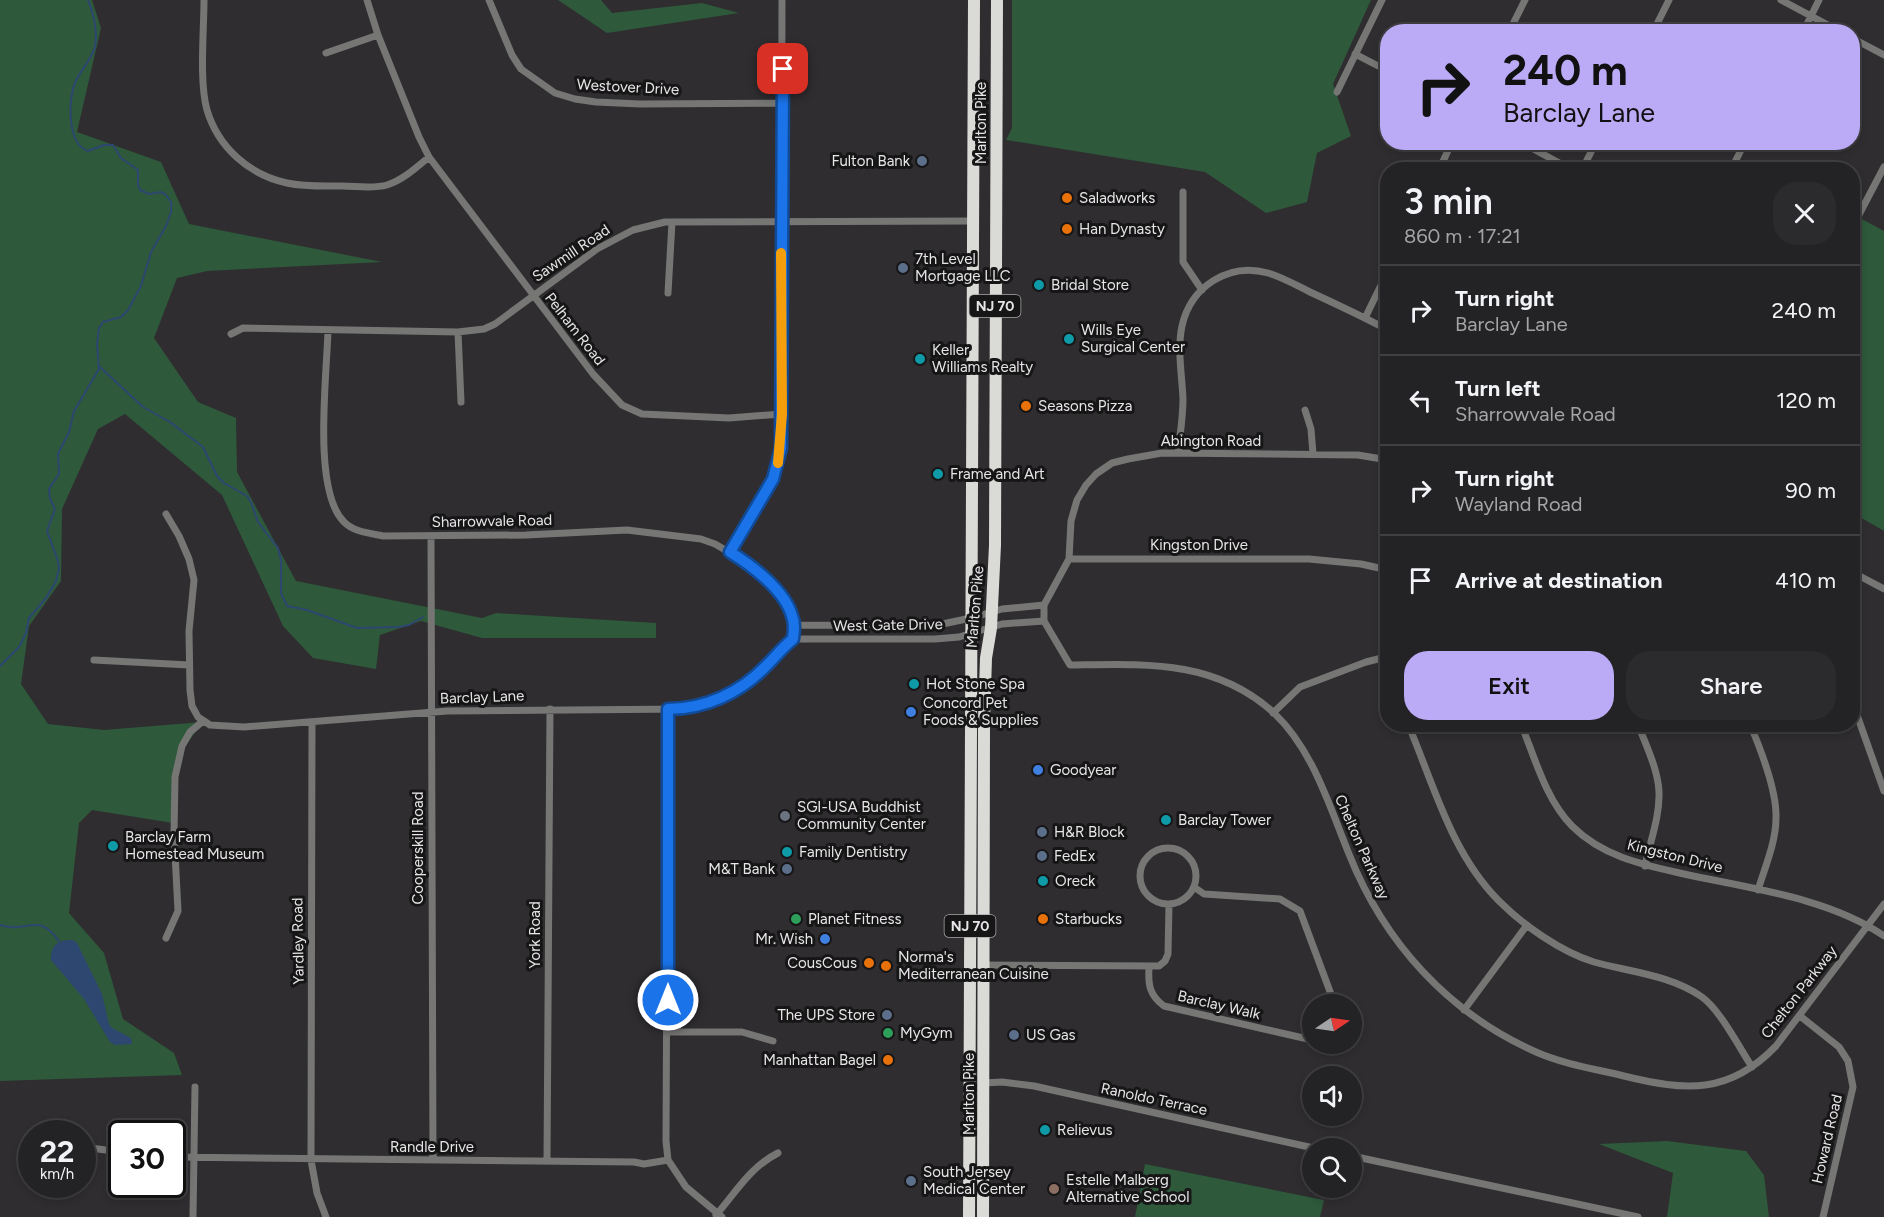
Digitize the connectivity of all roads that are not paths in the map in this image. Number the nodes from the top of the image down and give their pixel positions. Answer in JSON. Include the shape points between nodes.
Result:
{"nodes":[{"id":1,"x":204,"y":0,"type":"edge"},
{"id":2,"x":367,"y":0,"type":"edge"},
{"id":3,"x":489,"y":0,"type":"edge"},
{"id":4,"x":782,"y":0,"type":"edge"},
{"id":5,"x":974,"y":0,"type":"edge"},
{"id":6,"x":997,"y":0,"type":"edge"},
{"id":7,"x":1382,"y":0,"type":"edge"},
{"id":8,"x":1525,"y":0,"type":"edge"},
{"id":9,"x":1669,"y":0,"type":"edge"},
{"id":10,"x":1781,"y":0,"type":"edge"},
{"id":11,"x":1819,"y":0,"type":"edge"},
{"id":12,"x":1811,"y":15,"type":"junction"},
{"id":13,"x":1513,"y":24,"type":"edge"},
{"id":14,"x":1657,"y":24,"type":"edge"},
{"id":15,"x":1807,"y":24,"type":"edge"},
{"id":16,"x":1827,"y":24,"type":"edge"},
{"id":17,"x":378,"y":35,"type":"junction"},
{"id":18,"x":1860,"y":42,"type":"edge"},
{"id":19,"x":326,"y":53,"type":"dead end"},
{"id":20,"x":1355,"y":54,"type":"junction"},
{"id":21,"x":1884,"y":55,"type":"edge"},
{"id":22,"x":1380,"y":67,"type":"edge"},
{"id":23,"x":1337,"y":92,"type":"dead end"},
{"id":24,"x":782,"y":103,"type":"junction"},
{"id":25,"x":1536,"y":150,"type":"edge"},
{"id":26,"x":429,"y":157,"type":"junction"},
{"id":27,"x":1557,"y":162,"type":"edge"},
{"id":28,"x":1884,"y":167,"type":"edge"},
{"id":29,"x":1183,"y":192,"type":"dead end"},
{"id":30,"x":1860,"y":213,"type":"edge"},
{"id":31,"x":781,"y":221,"type":"junction"},
{"id":32,"x":973,"y":221,"type":"junction"},
{"id":33,"x":672,"y":222,"type":"junction"},
{"id":34,"x":1380,"y":287,"type":"edge"},
{"id":35,"x":1202,"y":290,"type":"junction"},
{"id":36,"x":668,"y":293,"type":"dead end"},
{"id":37,"x":532,"y":296,"type":"junction"},
{"id":38,"x":1365,"y":318,"type":"junction"},
{"id":39,"x":1380,"y":326,"type":"edge"},
{"id":40,"x":328,"y":330,"type":"junction"},
{"id":41,"x":458,"y":332,"type":"junction"},
{"id":42,"x":231,"y":334,"type":"dead end"},
{"id":43,"x":461,"y":402,"type":"dead end"},
{"id":44,"x":1305,"y":410,"type":"dead end"},
{"id":45,"x":782,"y":414,"type":"junction"},
{"id":46,"x":1178,"y":453,"type":"junction"},
{"id":47,"x":1313,"y":454,"type":"junction"},
{"id":48,"x":1380,"y":459,"type":"edge"},
{"id":49,"x":166,"y":514,"type":"dead end"},
{"id":50,"x":431,"y":536,"type":"junction"},
{"id":51,"x":730,"y":552,"type":"junction"},
{"id":52,"x":1069,"y":560,"type":"junction"},
{"id":53,"x":1380,"y":568,"type":"edge"},
{"id":54,"x":1860,"y":576,"type":"edge"},
{"id":55,"x":1884,"y":589,"type":"edge"},
{"id":56,"x":1044,"y":613,"type":"junction"},
{"id":57,"x":981,"y":615,"type":"junction"},
{"id":58,"x":981,"y":631,"type":"junction"},
{"id":59,"x":794,"y":632,"type":"junction"},
{"id":60,"x":94,"y":660,"type":"dead end"},
{"id":61,"x":1380,"y":661,"type":"edge"},
{"id":62,"x":189,"y":665,"type":"junction"},
{"id":63,"x":550,"y":709,"type":"junction"},
{"id":64,"x":668,"y":709,"type":"junction"},
{"id":65,"x":431,"y":712,"type":"junction"},
{"id":66,"x":1273,"y":713,"type":"junction"},
{"id":67,"x":203,"y":721,"type":"junction"},
{"id":68,"x":312,"y":722,"type":"junction"},
{"id":69,"x":1860,"y":723,"type":"edge"},
{"id":70,"x":1411,"y":732,"type":"edge"},
{"id":71,"x":1524,"y":732,"type":"edge"},
{"id":72,"x":1641,"y":732,"type":"edge"},
{"id":73,"x":1753,"y":732,"type":"edge"},
{"id":74,"x":1884,"y":791,"type":"edge"},
{"id":75,"x":1645,"y":866,"type":"junction"},
{"id":76,"x":1194,"y":887,"type":"junction"},
{"id":77,"x":1758,"y":890,"type":"junction"},
{"id":78,"x":1168,"y":904,"type":"junction"},
{"id":79,"x":1884,"y":904,"type":"edge"},
{"id":80,"x":1527,"y":925,"type":"junction"},
{"id":81,"x":1868,"y":925,"type":"junction"},
{"id":82,"x":1884,"y":936,"type":"edge"},
{"id":83,"x":166,"y":938,"type":"dead end"},
{"id":84,"x":984,"y":965,"type":"junction"},
{"id":85,"x":1149,"y":967,"type":"junction"},
{"id":86,"x":1331,"y":994,"type":"edge"},
{"id":87,"x":1464,"y":1010,"type":"junction"},
{"id":88,"x":1800,"y":1016,"type":"junction"},
{"id":89,"x":668,"y":1032,"type":"junction"},
{"id":90,"x":1302,"y":1038,"type":"edge"},
{"id":91,"x":773,"y":1041,"type":"dead end"},
{"id":92,"x":1752,"y":1067,"type":"junction"},
{"id":93,"x":984,"y":1083,"type":"junction"},
{"id":94,"x":195,"y":1087,"type":"dead end"},
{"id":95,"x":970,"y":1108,"type":"junction"},
{"id":96,"x":1302,"y":1145,"type":"edge"},
{"id":97,"x":778,"y":1153,"type":"dead end"},
{"id":98,"x":186,"y":1158,"type":"edge"},
{"id":99,"x":195,"y":1158,"type":"junction"},
{"id":100,"x":1362,"y":1158,"type":"edge"},
{"id":101,"x":311,"y":1160,"type":"junction"},
{"id":102,"x":433,"y":1160,"type":"junction"},
{"id":103,"x":668,"y":1160,"type":"junction"},
{"id":104,"x":547,"y":1161,"type":"junction"},
{"id":105,"x":718,"y":1216,"type":"edge"},
{"id":106,"x":193,"y":1217,"type":"edge"},
{"id":107,"x":326,"y":1217,"type":"edge"},
{"id":108,"x":969,"y":1217,"type":"edge"},
{"id":109,"x":977,"y":1217,"type":"edge"},
{"id":110,"x":983,"y":1217,"type":"edge"},
{"id":111,"x":1638,"y":1217,"type":"edge"},
{"id":112,"x":1823,"y":1217,"type":"edge"}],
"edges":[{"from":1,"to":26,"type":"street","via":[[207,109],[228,149],[245,166],[286,183],[370,186],[387,185]]},
{"from":2,"to":17,"type":"street","name":"Pelham Road"},
{"from":3,"to":24,"type":"street","name":"Westover Drive","via":[[521,69],[555,93],[585,100],[640,104]]},
{"from":4,"to":24,"type":"street"},
{"from":5,"to":32,"type":"highway","name":"Marlton Pike","number":"NJ 70"},
{"from":6,"to":57,"type":"highway","name":"Marlton Pike","number":"NJ 70","via":[[995,545]]},
{"from":7,"to":20,"type":"street"},
{"from":8,"to":13,"type":"street"},
{"from":9,"to":14,"type":"street"},
{"from":10,"to":12,"type":"street"},
{"from":11,"to":12,"type":"street"},
{"from":12,"to":15,"type":"street"},
{"from":12,"to":16,"type":"street"},
{"from":17,"to":19,"type":"street"},
{"from":17,"to":26,"type":"street","name":"Pelham Road"},
{"from":18,"to":21,"type":"street"},
{"from":20,"to":22,"type":"street"},
{"from":20,"to":23,"type":"street"},
{"from":24,"to":31,"type":"street"},
{"from":25,"to":27,"type":"street"},
{"from":26,"to":37,"type":"street","name":"Pelham Road"},
{"from":28,"to":30,"type":"street"},
{"from":29,"to":35,"type":"street","via":[[1183,261]]},
{"from":31,"to":32,"type":"street","name":"Sawmill Road"},
{"from":31,"to":33,"type":"street","name":"Sawmill Road"},
{"from":31,"to":45,"type":"street"},
{"from":32,"to":57,"type":"highway","name":"Marlton Pike","number":"NJ 70"},
{"from":33,"to":36,"type":"street"},
{"from":33,"to":37,"type":"street","name":"Sawmill Road","via":[[648,225],[617,237]]},
{"from":34,"to":38,"type":"street"},
{"from":35,"to":38,"type":"street","via":[[1238,270],[1262,272]]},
{"from":35,"to":46,"type":"street","via":[[1188,309],[1182,327],[1183,402]]},
{"from":37,"to":41,"type":"street","name":"Sawmill Road","via":[[495,324]]},
{"from":37,"to":45,"type":"street","name":"Pelham Road","via":[[592,374],[631,411],[729,417]]},
{"from":38,"to":39,"type":"street"},
{"from":40,"to":41,"type":"street","name":"Sawmill Road"},
{"from":40,"to":42,"type":"street","name":"Sawmill Road","via":[[243,328]]},
{"from":40,"to":50,"type":"street","name":"Sharrowvale Road","via":[[324,444],[326,475],[335,507],[349,527],[360,531],[383,536]]},
{"from":41,"to":43,"type":"street"},
{"from":44,"to":47,"type":"street"},
{"from":45,"to":51,"type":"street","via":[[775,475]]},
{"from":46,"to":47,"type":"street","name":"Abington Road"},
{"from":46,"to":52,"type":"street","name":"Abington Road","via":[[1128,459],[1096,474],[1077,500],[1071,520]]},
{"from":47,"to":48,"type":"street","name":"Abington Road"},
{"from":49,"to":62,"type":"street","via":[[189,559],[194,580]]},
{"from":50,"to":51,"type":"street","name":"Sharrowvale Road","via":[[627,530],[701,539]]},
{"from":50,"to":65,"type":"street","name":"Cooperskill Road"},
{"from":51,"to":59,"type":"street","name":"Sharrowvale Road","via":[[777,591],[790,609]]},
{"from":52,"to":53,"type":"street","name":"Kingston Drive","via":[[1310,559]]},
{"from":52,"to":56,"type":"street"},
{"from":54,"to":55,"type":"street"},
{"from":56,"to":57,"type":"street","via":[[1002,609]]},
{"from":56,"to":58,"type":"street"},
{"from":56,"to":66,"type":"street","name":"Chelton Parkway","via":[[1070,665],[1190,669],[1228,683]]},
{"from":57,"to":58,"type":"highway","name":"Marlton Pike","number":"NJ 70"},
{"from":57,"to":58,"type":"highway","name":"Marlton Pike","number":"NJ 70"},
{"from":57,"to":59,"type":"street","name":"West Gate Drive","via":[[933,626]]},
{"from":58,"to":59,"type":"street","name":"West Gate Drive","via":[[935,639]]},
{"from":58,"to":84,"type":"highway","name":"Marlton Pike","number":"NJ 70","via":[[986,658]]},
{"from":58,"to":95,"type":"highway","name":"Marlton Pike","number":"NJ 70"},
{"from":59,"to":64,"type":"street","name":"Barclay Lane","via":[[765,668],[731,693],[710,703]]},
{"from":60,"to":62,"type":"street"},
{"from":61,"to":66,"type":"street","via":[[1366,662],[1300,687]]},
{"from":62,"to":67,"type":"street","via":[[192,706]]},
{"from":63,"to":64,"type":"street","name":"Barclay Lane"},
{"from":63,"to":65,"type":"street","name":"Barclay Lane"},
{"from":63,"to":104,"type":"street","name":"York Road"},
{"from":64,"to":89,"type":"street"},
{"from":65,"to":68,"type":"street","name":"Barclay Lane"},
{"from":65,"to":102,"type":"street","name":"Cooperskill Road"},
{"from":66,"to":87,"type":"street","name":"Chelton Parkway","via":[[1304,751],[1380,918],[1419,969]]},
{"from":67,"to":68,"type":"street","name":"Barclay Lane","via":[[229,727]]},
{"from":67,"to":83,"type":"street","via":[[182,746],[175,777],[178,911]]},
{"from":68,"to":101,"type":"street","name":"Yardley Road"},
{"from":69,"to":74,"type":"street"},
{"from":70,"to":80,"type":"street","via":[[1462,852],[1498,900]]},
{"from":71,"to":75,"type":"street","name":"Kingston Drive","via":[[1545,784],[1572,826],[1618,857]]},
{"from":72,"to":75,"type":"street","via":[[1659,790]]},
{"from":73,"to":77,"type":"street","via":[[1773,792],[1776,818]]},
{"from":75,"to":77,"type":"street","name":"Kingston Drive"},
{"from":76,"to":78,"type":"street","via":[[1184,899]]},
{"from":76,"to":78,"type":"street","via":[[1196,872],[1187,855],[1170,848],[1152,853],[1141,868],[1142,885],[1152,899]]},
{"from":76,"to":86,"type":"street","via":[[1204,894],[1280,899],[1300,911]]},
{"from":77,"to":81,"type":"street","name":"Kingston Drive","via":[[1835,910]]},
{"from":78,"to":85,"type":"street","via":[[1167,957],[1159,966]]},
{"from":79,"to":81,"type":"street","name":"Chelton Parkway"},
{"from":80,"to":87,"type":"street"},
{"from":80,"to":92,"type":"street","via":[[1592,962],[1674,982],[1703,998]]},
{"from":81,"to":82,"type":"street","name":"Kingston Drive"},
{"from":81,"to":88,"type":"street","name":"Chelton Parkway"},
{"from":84,"to":85,"type":"street"},
{"from":84,"to":93,"type":"highway","name":"Marlton Pike","number":"NJ 70"},
{"from":85,"to":90,"type":"street","name":"Barclay Walk","via":[[1150,990],[1164,1006]]},
{"from":87,"to":92,"type":"street","name":"Chelton Parkway","via":[[1536,1052],[1678,1088],[1710,1085]]},
{"from":88,"to":92,"type":"street","name":"Chelton Parkway","via":[[1776,1046]]},
{"from":88,"to":112,"type":"street","name":"Howard Road","via":[[1845,1054],[1853,1087]]},
{"from":89,"to":91,"type":"street","via":[[742,1032]]},
{"from":89,"to":103,"type":"street"},
{"from":93,"to":96,"type":"street","name":"Ranoldo Terrace","via":[[1034,1086]]},
{"from":93,"to":110,"type":"highway","name":"Marlton Pike","number":"NJ 70"},
{"from":94,"to":99,"type":"street"},
{"from":95,"to":108,"type":"highway","name":"Marlton Pike","number":"NJ 70"},
{"from":95,"to":109,"type":"highway","via":[[978,1119]]},
{"from":97,"to":105,"type":"street","via":[[752,1171]]},
{"from":98,"to":99,"type":"street","name":"Randle Drive"},
{"from":99,"to":101,"type":"street","name":"Randle Drive"},
{"from":99,"to":106,"type":"street"},
{"from":100,"to":111,"type":"street"},
{"from":101,"to":102,"type":"street","name":"Randle Drive"},
{"from":101,"to":107,"type":"street","name":"Yardley Road"},
{"from":102,"to":104,"type":"street","name":"Randle Drive"},
{"from":103,"to":104,"type":"street","name":"Randle Drive","via":[[644,1164]]},
{"from":103,"to":105,"type":"street","via":[[686,1187]]}]}
